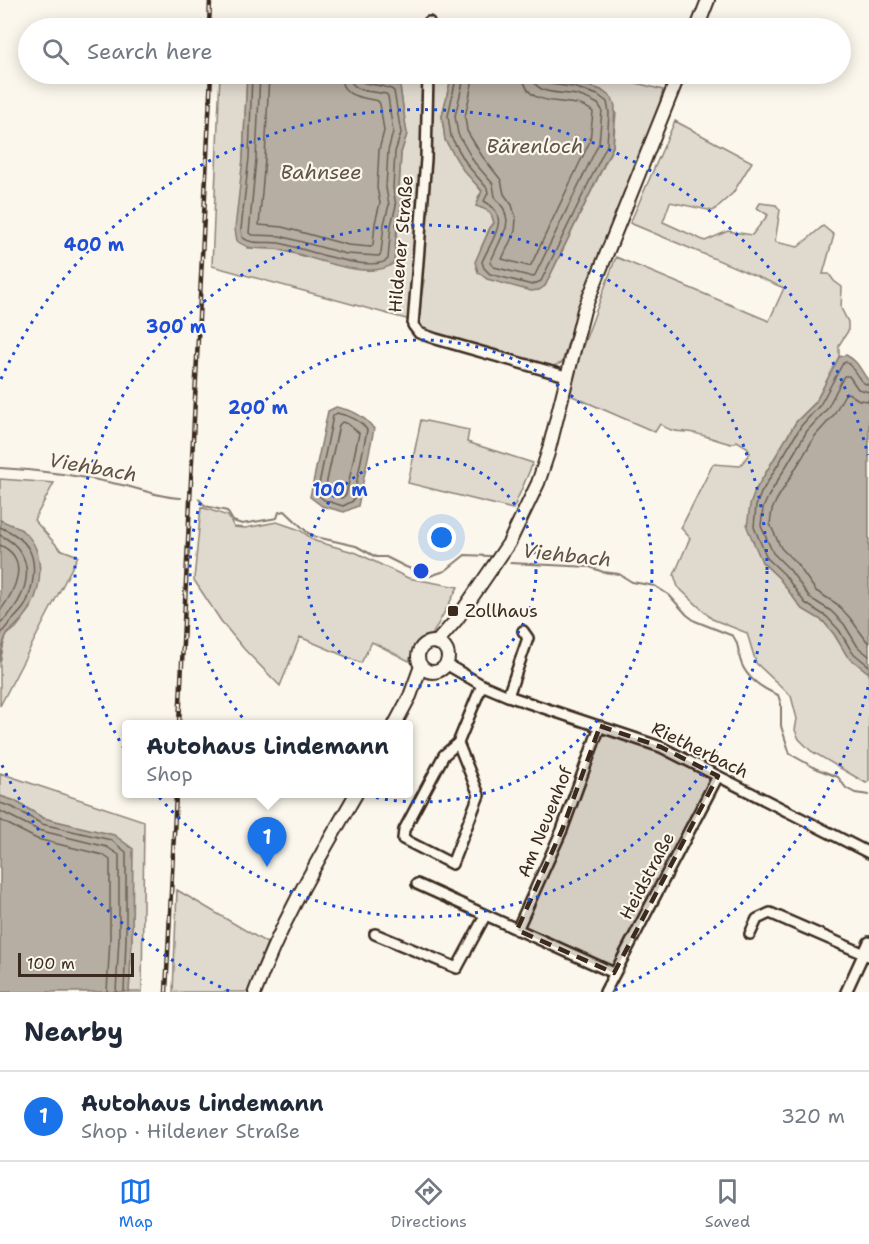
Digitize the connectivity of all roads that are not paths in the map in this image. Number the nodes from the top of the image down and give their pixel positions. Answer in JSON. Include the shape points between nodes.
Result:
{"nodes":[{"id":1,"x":708,"y":0,"type":"edge"},
{"id":2,"x":701,"y":18,"type":"edge"},
{"id":3,"x":428,"y":84,"type":"edge"},
{"id":4,"x":675,"y":84,"type":"edge"},
{"id":5,"x":566,"y":376,"type":"junction"},
{"id":6,"x":523,"y":631,"type":"dead end"},
{"id":7,"x":441,"y":646,"type":"junction"},
{"id":8,"x":446,"y":664,"type":"junction"},
{"id":9,"x":426,"y":669,"type":"junction"},
{"id":10,"x":482,"y":685,"type":"junction"},
{"id":11,"x":508,"y":696,"type":"junction"},
{"id":12,"x":397,"y":720,"type":"edge"},
{"id":13,"x":600,"y":726,"type":"junction"},
{"id":14,"x":458,"y":743,"type":"junction"},
{"id":15,"x":718,"y":776,"type":"junction"},
{"id":16,"x":354,"y":798,"type":"edge"},
{"id":17,"x":869,"y":853,"type":"edge"},
{"id":18,"x":417,"y":884,"type":"dead end"},
{"id":19,"x":485,"y":916,"type":"junction"},
{"id":20,"x":517,"y":930,"type":"junction"},
{"id":21,"x":375,"y":934,"type":"dead end"},
{"id":22,"x":750,"y":934,"type":"dead end"},
{"id":23,"x":869,"y":942,"type":"edge"},
{"id":24,"x":866,"y":955,"type":"edge"},
{"id":25,"x":614,"y":973,"type":"junction"},
{"id":26,"x":255,"y":992,"type":"edge"},
{"id":27,"x":605,"y":992,"type":"edge"},
{"id":28,"x":846,"y":992,"type":"edge"}],
"edges":[{"from":1,"to":2,"type":"main road"},
{"from":3,"to":5,"type":"street","name":"Hildener Straße","via":[[413,325],[419,333],[436,339]]},
{"from":4,"to":5,"type":"main road","via":[[584,310]]},
{"from":5,"to":7,"type":"main road","via":[[538,483],[509,543]]},
{"from":6,"to":11,"type":"street","via":[[528,638]]},
{"from":7,"to":8,"type":"main road","via":[[448,658]]},
{"from":7,"to":9,"type":"main road","via":[[428,643],[419,652]]},
{"from":8,"to":9,"type":"main road","via":[[436,672]]},
{"from":8,"to":10,"type":"street","name":"Rietherbach"},
{"from":9,"to":12,"type":"main road"},
{"from":10,"to":11,"type":"street","name":"Rietherbach"},
{"from":10,"to":14,"type":"street"},
{"from":11,"to":13,"type":"street","name":"Rietherbach"},
{"from":13,"to":15,"type":"street","name":"Rietherbach","via":[[661,747]]},
{"from":13,"to":20,"type":"street","name":"Am Neuenhof","via":[[562,830]]},
{"from":14,"to":14,"type":"street","via":[[444,755],[404,830],[403,839],[452,864],[479,795]]},
{"from":15,"to":17,"type":"street","name":"Rietherbach"},
{"from":15,"to":25,"type":"street","name":"Heidstraße"},
{"from":16,"to":26,"type":"main road","via":[[293,905]]},
{"from":18,"to":19,"type":"street"},
{"from":19,"to":20,"type":"street"},
{"from":19,"to":21,"type":"street","via":[[457,968]]},
{"from":20,"to":25,"type":"street"},
{"from":22,"to":24,"type":"street","via":[[757,919],[770,913]]},
{"from":23,"to":24,"type":"street"},
{"from":24,"to":28,"type":"street"},
{"from":25,"to":27,"type":"street","name":"Heidstraße"}]}
